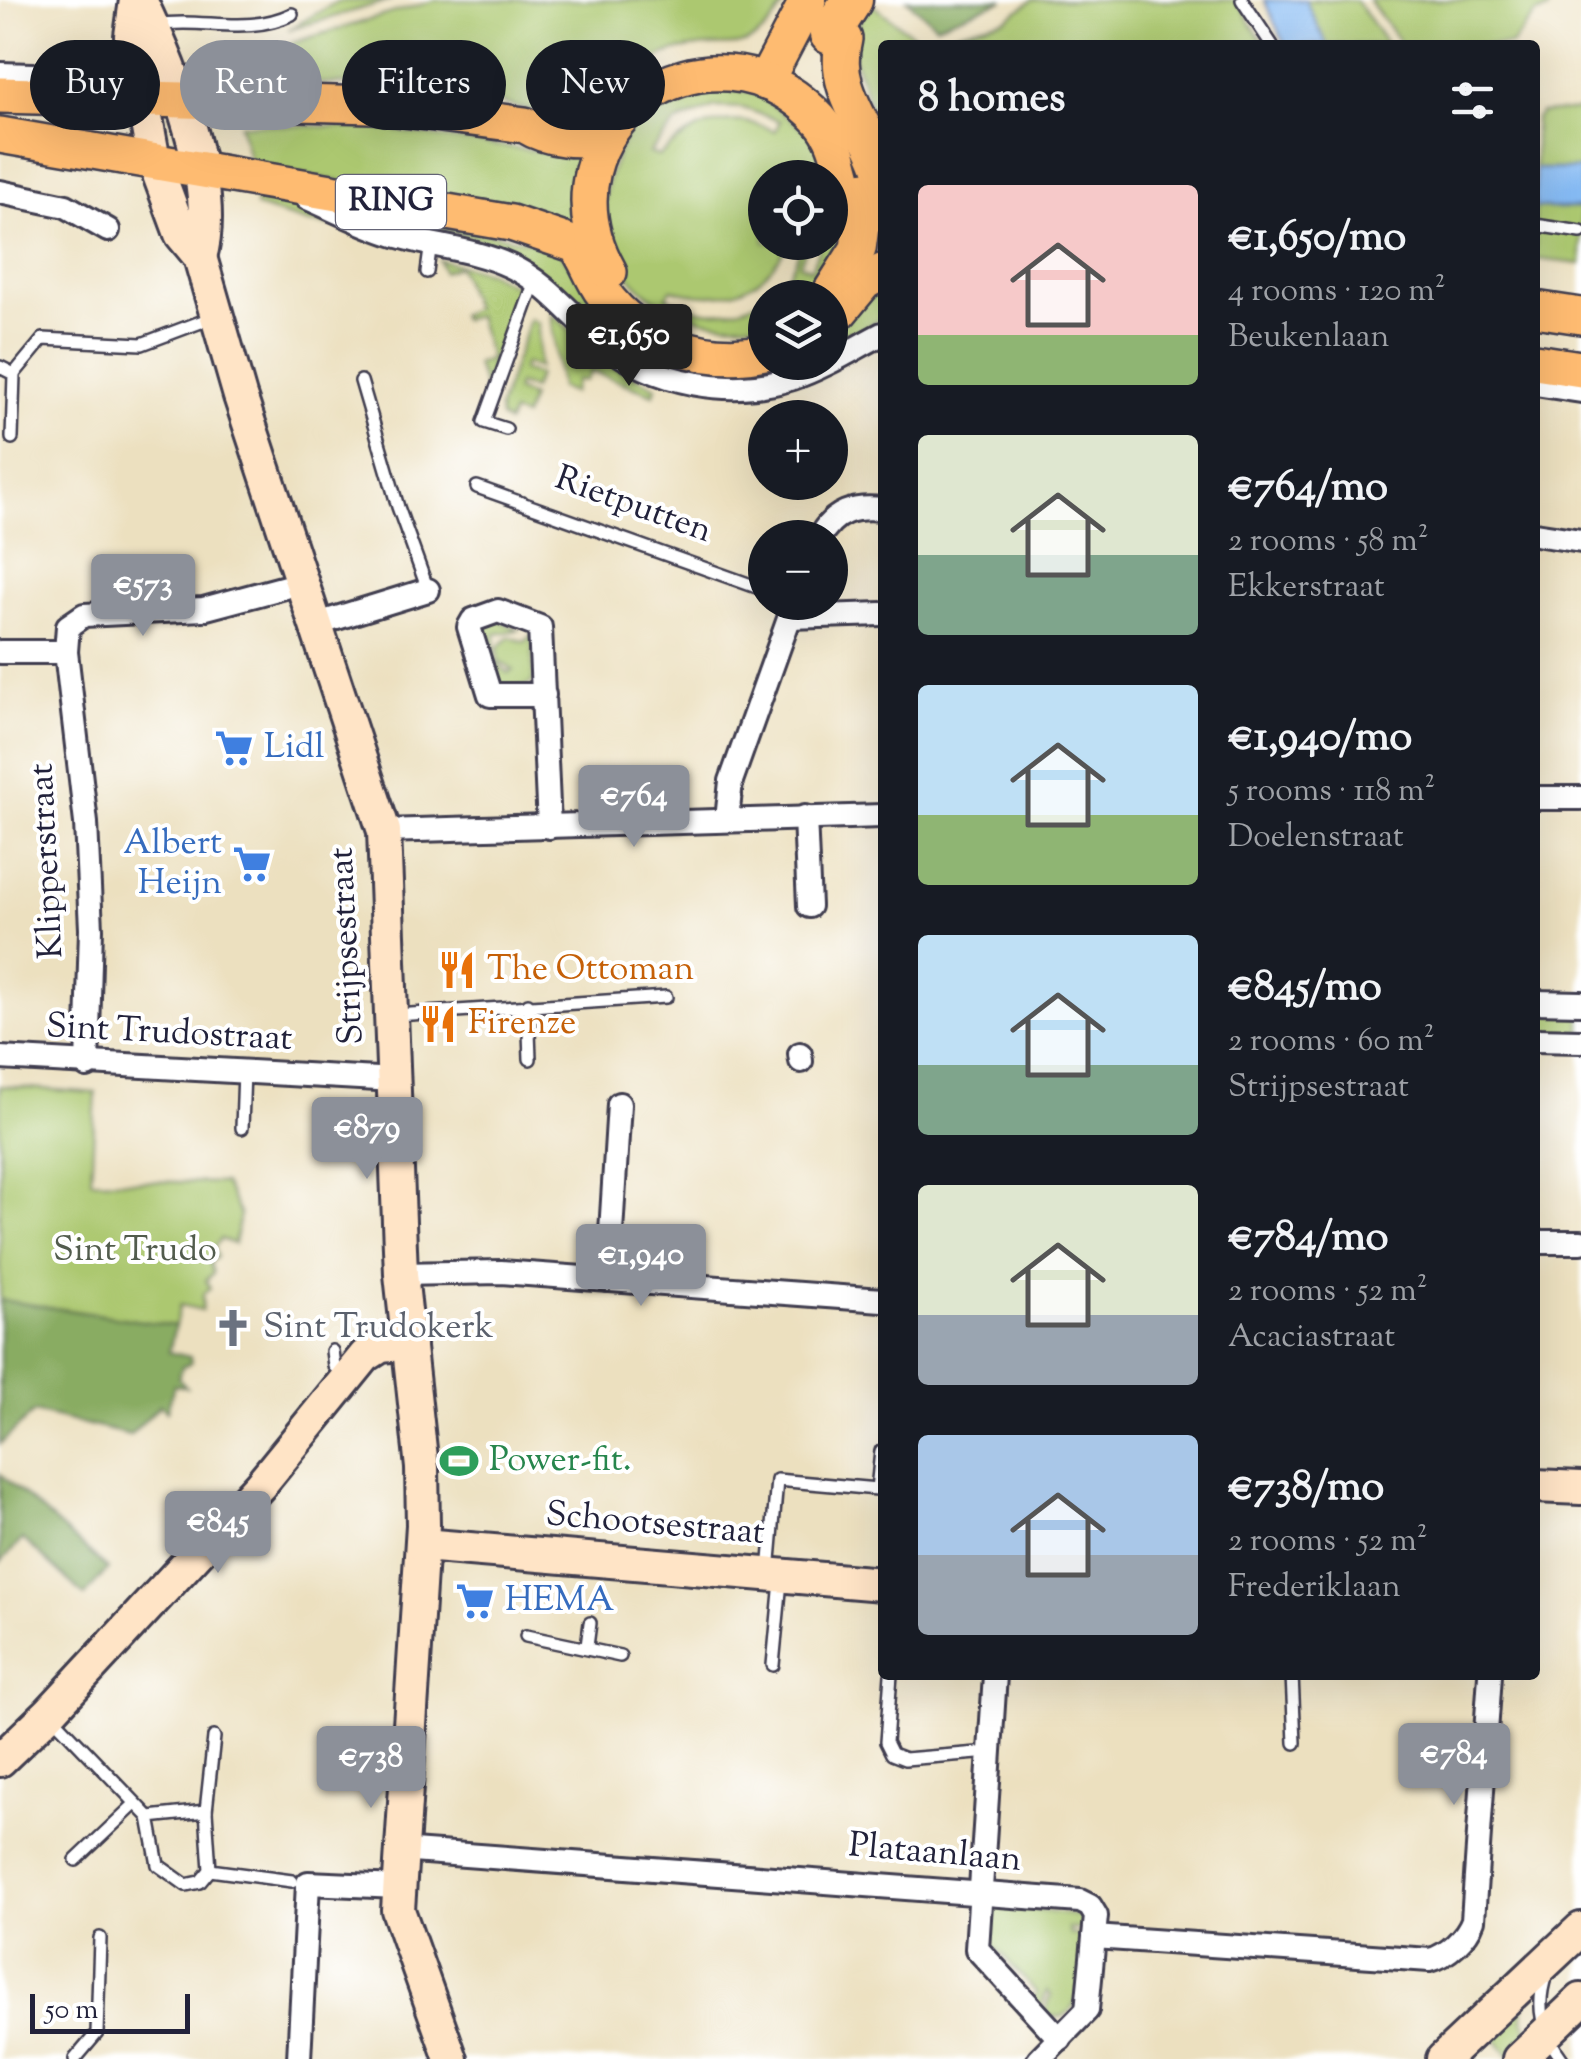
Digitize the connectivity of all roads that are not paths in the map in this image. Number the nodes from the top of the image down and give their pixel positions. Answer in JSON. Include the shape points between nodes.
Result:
{"nodes":[{"id":1,"x":793,"y":0,"type":"edge"},
{"id":2,"x":808,"y":0,"type":"edge"},
{"id":3,"x":1242,"y":0,"type":"edge"},
{"id":4,"x":140,"y":14,"type":"edge"},
{"id":5,"x":292,"y":14,"type":"dead end"},
{"id":6,"x":140,"y":40,"type":"edge"},
{"id":7,"x":1269,"y":40,"type":"edge"},
{"id":8,"x":839,"y":41,"type":"edge"},
{"id":9,"x":665,"y":65,"type":"edge"},
{"id":10,"x":765,"y":70,"type":"junction"},
{"id":11,"x":0,"y":74,"type":"edge"},
{"id":12,"x":30,"y":74,"type":"edge"},
{"id":13,"x":0,"y":96,"type":"edge"},
{"id":14,"x":30,"y":98,"type":"edge"},
{"id":15,"x":160,"y":101,"type":"edge"},
{"id":16,"x":179,"y":101,"type":"junction"},
{"id":17,"x":526,"y":125,"type":"edge"},
{"id":18,"x":147,"y":130,"type":"edge"},
{"id":19,"x":598,"y":130,"type":"edge"},
{"id":20,"x":0,"y":135,"type":"edge"},
{"id":21,"x":154,"y":161,"type":"junction"},
{"id":22,"x":198,"y":169,"type":"junction"},
{"id":23,"x":270,"y":180,"type":"junction"},
{"id":24,"x":0,"y":192,"type":"edge"},
{"id":25,"x":876,"y":197,"type":"edge"},
{"id":26,"x":512,"y":223,"type":"junction"},
{"id":27,"x":1540,"y":226,"type":"edge"},
{"id":28,"x":108,"y":230,"type":"dead end"},
{"id":29,"x":593,"y":232,"type":"junction"},
{"id":30,"x":1581,"y":232,"type":"edge"},
{"id":31,"x":431,"y":242,"type":"junction"},
{"id":32,"x":200,"y":257,"type":"junction"},
{"id":33,"x":873,"y":261,"type":"edge"},
{"id":34,"x":427,"y":272,"type":"dead end"},
{"id":35,"x":535,"y":281,"type":"junction"},
{"id":36,"x":848,"y":281,"type":"edge"},
{"id":37,"x":1540,"y":287,"type":"edge"},
{"id":38,"x":1581,"y":292,"type":"edge"},
{"id":39,"x":848,"y":300,"type":"edge"},
{"id":40,"x":1540,"y":311,"type":"edge"},
{"id":41,"x":218,"y":316,"type":"junction"},
{"id":42,"x":1581,"y":316,"type":"edge"},
{"id":43,"x":878,"y":336,"type":"edge"},
{"id":44,"x":748,"y":337,"type":"edge"},
{"id":45,"x":1540,"y":341,"type":"edge"},
{"id":46,"x":1581,"y":346,"type":"edge"},
{"id":47,"x":748,"y":353,"type":"edge"},
{"id":48,"x":1540,"y":363,"type":"edge"},
{"id":49,"x":0,"y":367,"type":"edge"},
{"id":50,"x":1581,"y":369,"type":"edge"},
{"id":51,"x":14,"y":374,"type":"junction"},
{"id":52,"x":362,"y":381,"type":"dead end"},
{"id":53,"x":1540,"y":385,"type":"edge"},
{"id":54,"x":1581,"y":391,"type":"edge"},
{"id":55,"x":506,"y":429,"type":"dead end"},
{"id":56,"x":12,"y":438,"type":"dead end"},
{"id":57,"x":477,"y":487,"type":"dead end"},
{"id":58,"x":878,"y":509,"type":"edge"},
{"id":59,"x":832,"y":520,"type":"edge"},
{"id":60,"x":1540,"y":535,"type":"edge"},
{"id":61,"x":1581,"y":541,"type":"edge"},
{"id":62,"x":300,"y":582,"type":"junction"},
{"id":63,"x":748,"y":584,"type":"edge"},
{"id":64,"x":428,"y":590,"type":"joint"},
{"id":65,"x":848,"y":612,"type":"edge"},
{"id":66,"x":878,"y":614,"type":"edge"},
{"id":67,"x":788,"y":620,"type":"edge"},
{"id":68,"x":314,"y":625,"type":"junction"},
{"id":69,"x":0,"y":652,"type":"edge"},
{"id":70,"x":66,"y":652,"type":"junction"},
{"id":71,"x":544,"y":694,"type":"dead end"},
{"id":72,"x":1540,"y":798,"type":"edge"},
{"id":73,"x":1581,"y":798,"type":"edge"},
{"id":74,"x":878,"y":816,"type":"edge"},
{"id":75,"x":805,"y":817,"type":"junction"},
{"id":76,"x":727,"y":820,"type":"junction"},
{"id":77,"x":549,"y":827,"type":"junction"},
{"id":78,"x":384,"y":831,"type":"junction"},
{"id":79,"x":808,"y":906,"type":"dead end"},
{"id":80,"x":666,"y":997,"type":"dead end"},
{"id":81,"x":1540,"y":1002,"type":"edge"},
{"id":82,"x":1581,"y":1003,"type":"edge"},
{"id":83,"x":528,"y":1004,"type":"junction"},
{"id":84,"x":392,"y":1015,"type":"junction"},
{"id":85,"x":1540,"y":1040,"type":"edge"},
{"id":86,"x":1581,"y":1040,"type":"edge"},
{"id":87,"x":0,"y":1058,"type":"edge"},
{"id":88,"x":530,"y":1059,"type":"dead end"},
{"id":89,"x":87,"y":1066,"type":"junction"},
{"id":90,"x":244,"y":1070,"type":"junction"},
{"id":91,"x":395,"y":1080,"type":"junction"},
{"id":92,"x":619,"y":1104,"type":"dead end"},
{"id":93,"x":242,"y":1128,"type":"dead end"},
{"id":94,"x":1540,"y":1242,"type":"edge"},
{"id":95,"x":1581,"y":1242,"type":"edge"},
{"id":96,"x":401,"y":1274,"type":"junction"},
{"id":97,"x":608,"y":1280,"type":"junction"},
{"id":98,"x":878,"y":1300,"type":"edge"},
{"id":99,"x":409,"y":1343,"type":"junction"},
{"id":100,"x":878,"y":1480,"type":"edge"},
{"id":101,"x":1540,"y":1486,"type":"edge"},
{"id":102,"x":1581,"y":1488,"type":"edge"},
{"id":103,"x":422,"y":1545,"type":"junction"},
{"id":104,"x":775,"y":1576,"type":"junction"},
{"id":105,"x":878,"y":1584,"type":"edge"},
{"id":106,"x":590,"y":1624,"type":"dead end"},
{"id":107,"x":526,"y":1636,"type":"dead end"},
{"id":108,"x":587,"y":1646,"type":"junction"},
{"id":109,"x":620,"y":1656,"type":"dead end"},
{"id":110,"x":774,"y":1665,"type":"dead end"},
{"id":111,"x":891,"y":1680,"type":"edge"},
{"id":112,"x":995,"y":1680,"type":"edge"},
{"id":113,"x":1292,"y":1680,"type":"edge"},
{"id":114,"x":1490,"y":1680,"type":"edge"},
{"id":115,"x":49,"y":1714,"type":"junction"},
{"id":116,"x":214,"y":1737,"type":"dead end"},
{"id":117,"x":1295,"y":1744,"type":"dead end"},
{"id":118,"x":990,"y":1752,"type":"junction"},
{"id":119,"x":0,"y":1760,"type":"edge"},
{"id":120,"x":136,"y":1804,"type":"junction"},
{"id":121,"x":206,"y":1811,"type":"junction"},
{"id":122,"x":149,"y":1818,"type":"junction"},
{"id":123,"x":399,"y":1850,"type":"junction"},
{"id":124,"x":76,"y":1860,"type":"dead end"},
{"id":125,"x":210,"y":1870,"type":"junction"},
{"id":126,"x":301,"y":1882,"type":"junction"},
{"id":127,"x":398,"y":1887,"type":"junction"},
{"id":128,"x":980,"y":1892,"type":"junction"},
{"id":129,"x":1581,"y":1929,"type":"edge"},
{"id":130,"x":1094,"y":1937,"type":"junction"},
{"id":131,"x":100,"y":1938,"type":"dead end"},
{"id":132,"x":1554,"y":1965,"type":"junction"},
{"id":133,"x":1542,"y":1988,"type":"junction"},
{"id":134,"x":1580,"y":2009,"type":"edge"},
{"id":135,"x":1060,"y":2040,"type":"junction"},
{"id":136,"x":1554,"y":2046,"type":"edge"},
{"id":137,"x":75,"y":2059,"type":"edge"},
{"id":138,"x":299,"y":2059,"type":"edge"},
{"id":139,"x":451,"y":2059,"type":"edge"},
{"id":140,"x":1039,"y":2059,"type":"edge"},
{"id":141,"x":1443,"y":2059,"type":"edge"},
{"id":142,"x":1519,"y":2059,"type":"edge"}],
"edges":[{"from":1,"to":10,"type":"main road"},
{"from":2,"to":10,"type":"main road"},
{"from":3,"to":7,"type":"lane"},
{"from":4,"to":5,"type":"lane","via":[[247,28]]},
{"from":4,"to":6,"type":"street","name":"Strijpsestraat"},
{"from":4,"to":16,"type":"street","name":"Strijpsestraat"},
{"from":8,"to":10,"type":"main road"},
{"from":8,"to":25,"type":"main road","via":[[850,136]]},
{"from":9,"to":10,"type":"main road","via":[[716,56]]},
{"from":10,"to":25,"type":"main road","via":[[822,122],[840,153],[851,200]]},
{"from":11,"to":12,"type":"street"},
{"from":13,"to":14,"type":"main road"},
{"from":15,"to":16,"type":"main road"},
{"from":16,"to":17,"type":"main road","via":[[373,105]]},
{"from":16,"to":22,"type":"street","name":"Strijpsestraat"},
{"from":18,"to":21,"type":"street","name":"Strijpsestraat"},
{"from":19,"to":29,"type":"main road"},
{"from":20,"to":21,"type":"main road","number":"RING"},
{"from":21,"to":22,"type":"main road","number":"RING"},
{"from":21,"to":32,"type":"street","name":"Strijpsestraat","via":[[181,234]]},
{"from":22,"to":23,"type":"main road","number":"RING"},
{"from":22,"to":32,"type":"street","name":"Strijpsestraat","via":[[206,224]]},
{"from":23,"to":26,"type":"main road","number":"RING"},
{"from":23,"to":31,"type":"street","via":[[394,235]]},
{"from":24,"to":28,"type":"street","via":[[66,206]]},
{"from":25,"to":33,"type":"main road"},
{"from":26,"to":29,"type":"main road","number":"RING"},
{"from":26,"to":47,"type":"main road","number":"RING","via":[[576,246],[603,293],[645,331],[711,354]]},
{"from":27,"to":30,"type":"lane"},
{"from":29,"to":44,"type":"main road","via":[[614,281],[653,318],[712,339]]},
{"from":31,"to":34,"type":"lane"},
{"from":31,"to":35,"type":"street","via":[[468,249]]},
{"from":32,"to":41,"type":"street","name":"Strijpsestraat"},
{"from":33,"to":36,"type":"main road"},
{"from":33,"to":39,"type":"main road"},
{"from":35,"to":43,"type":"street","via":[[632,361],[702,384],[748,386],[792,378]]},
{"from":35,"to":55,"type":"lane","via":[[484,422]]},
{"from":37,"to":38,"type":"main road"},
{"from":40,"to":42,"type":"main road"},
{"from":41,"to":51,"type":"lane","via":[[142,344],[43,339]]},
{"from":41,"to":62,"type":"street","name":"Strijpsestraat"},
{"from":45,"to":46,"type":"main road"},
{"from":48,"to":50,"type":"main road"},
{"from":49,"to":51,"type":"lane"},
{"from":51,"to":56,"type":"lane"},
{"from":52,"to":64,"type":"lane"},
{"from":53,"to":54,"type":"street"},
{"from":57,"to":63,"type":"lane","name":"Rietputten"},
{"from":58,"to":59,"type":"street","via":[[848,510]]},
{"from":60,"to":61,"type":"street"},
{"from":62,"to":68,"type":"street","name":"Strijpsestraat"},
{"from":62,"to":70,"type":"street","via":[[203,610],[84,615],[68,626]]},
{"from":64,"to":68,"type":"street"},
{"from":65,"to":66,"type":"street"},
{"from":67,"to":76,"type":"street","via":[[731,781]]},
{"from":68,"to":78,"type":"street","name":"Strijpsestraat"},
{"from":69,"to":70,"type":"street"},
{"from":70,"to":89,"type":"street","name":"Klipperstraat","via":[[92,929]]},
{"from":71,"to":77,"type":"street"},
{"from":72,"to":73,"type":"street"},
{"from":74,"to":75,"type":"street"},
{"from":75,"to":76,"type":"street"},
{"from":75,"to":79,"type":"street"},
{"from":76,"to":77,"type":"street"},
{"from":77,"to":78,"type":"street"},
{"from":78,"to":84,"type":"street","name":"Strijpsestraat"},
{"from":80,"to":83,"type":"lane"},
{"from":81,"to":82,"type":"street"},
{"from":83,"to":84,"type":"lane"},
{"from":83,"to":88,"type":"lane"},
{"from":84,"to":91,"type":"street","name":"Strijpsestraat"},
{"from":85,"to":86,"type":"street"},
{"from":87,"to":89,"type":"street","name":"Sint Trudostraat"},
{"from":89,"to":90,"type":"street","name":"Sint Trudostraat"},
{"from":90,"to":91,"type":"street","name":"Sint Trudostraat"},
{"from":90,"to":93,"type":"lane"},
{"from":91,"to":96,"type":"street","name":"Strijpsestraat"},
{"from":92,"to":97,"type":"street"},
{"from":94,"to":95,"type":"street"},
{"from":96,"to":97,"type":"street"},
{"from":96,"to":99,"type":"street","name":"Strijpsestraat"},
{"from":97,"to":98,"type":"street"},
{"from":99,"to":103,"type":"street","name":"Strijpsestraat"},
{"from":99,"to":115,"type":"street","via":[[381,1346],[339,1364],[260,1484]]},
{"from":100,"to":104,"type":"lane","via":[[877,1489],[777,1480]]},
{"from":101,"to":102,"type":"street"},
{"from":103,"to":104,"type":"street","name":"Schootsestraat","via":[[595,1566]]},
{"from":103,"to":123,"type":"street","name":"Strijpsestraat"},
{"from":104,"to":105,"type":"street","name":"Schootsestraat"},
{"from":104,"to":110,"type":"lane"},
{"from":106,"to":108,"type":"lane"},
{"from":107,"to":108,"type":"lane"},
{"from":108,"to":109,"type":"lane"},
{"from":111,"to":118,"type":"lane","via":[[886,1742],[892,1754]]},
{"from":112,"to":118,"type":"street"},
{"from":113,"to":117,"type":"lane"},
{"from":114,"to":130,"type":"street","via":[[1472,1920],[1436,1959]]},
{"from":115,"to":119,"type":"street"},
{"from":115,"to":120,"type":"lane"},
{"from":116,"to":121,"type":"lane"},
{"from":118,"to":128,"type":"street"},
{"from":120,"to":122,"type":"lane"},
{"from":120,"to":124,"type":"lane"},
{"from":121,"to":122,"type":"lane"},
{"from":121,"to":125,"type":"lane"},
{"from":122,"to":125,"type":"lane","via":[[158,1864],[171,1878],[200,1882]]},
{"from":123,"to":127,"type":"street","name":"Strijpsestraat"},
{"from":123,"to":128,"type":"street","name":"Plataanlaan"},
{"from":125,"to":126,"type":"lane"},
{"from":126,"to":127,"type":"street"},
{"from":126,"to":138,"type":"street"},
{"from":127,"to":139,"type":"street","name":"Strijpsestraat","via":[[404,1934]]},
{"from":128,"to":130,"type":"street","name":"Plataanlaan","via":[[1080,1901],[1093,1910]]},
{"from":128,"to":135,"type":"street","via":[[977,1949]]},
{"from":129,"to":132,"type":"street"},
{"from":130,"to":135,"type":"street","via":[[1087,2010]]},
{"from":131,"to":137,"type":"lane","via":[[97,2033]]},
{"from":132,"to":133,"type":"lane"},
{"from":132,"to":133,"type":"lane"},
{"from":132,"to":141,"type":"street"},
{"from":133,"to":136,"type":"lane","via":[[1539,2010]]},
{"from":134,"to":136,"type":"street"},
{"from":135,"to":140,"type":"street"},
{"from":136,"to":142,"type":"street"}]}
